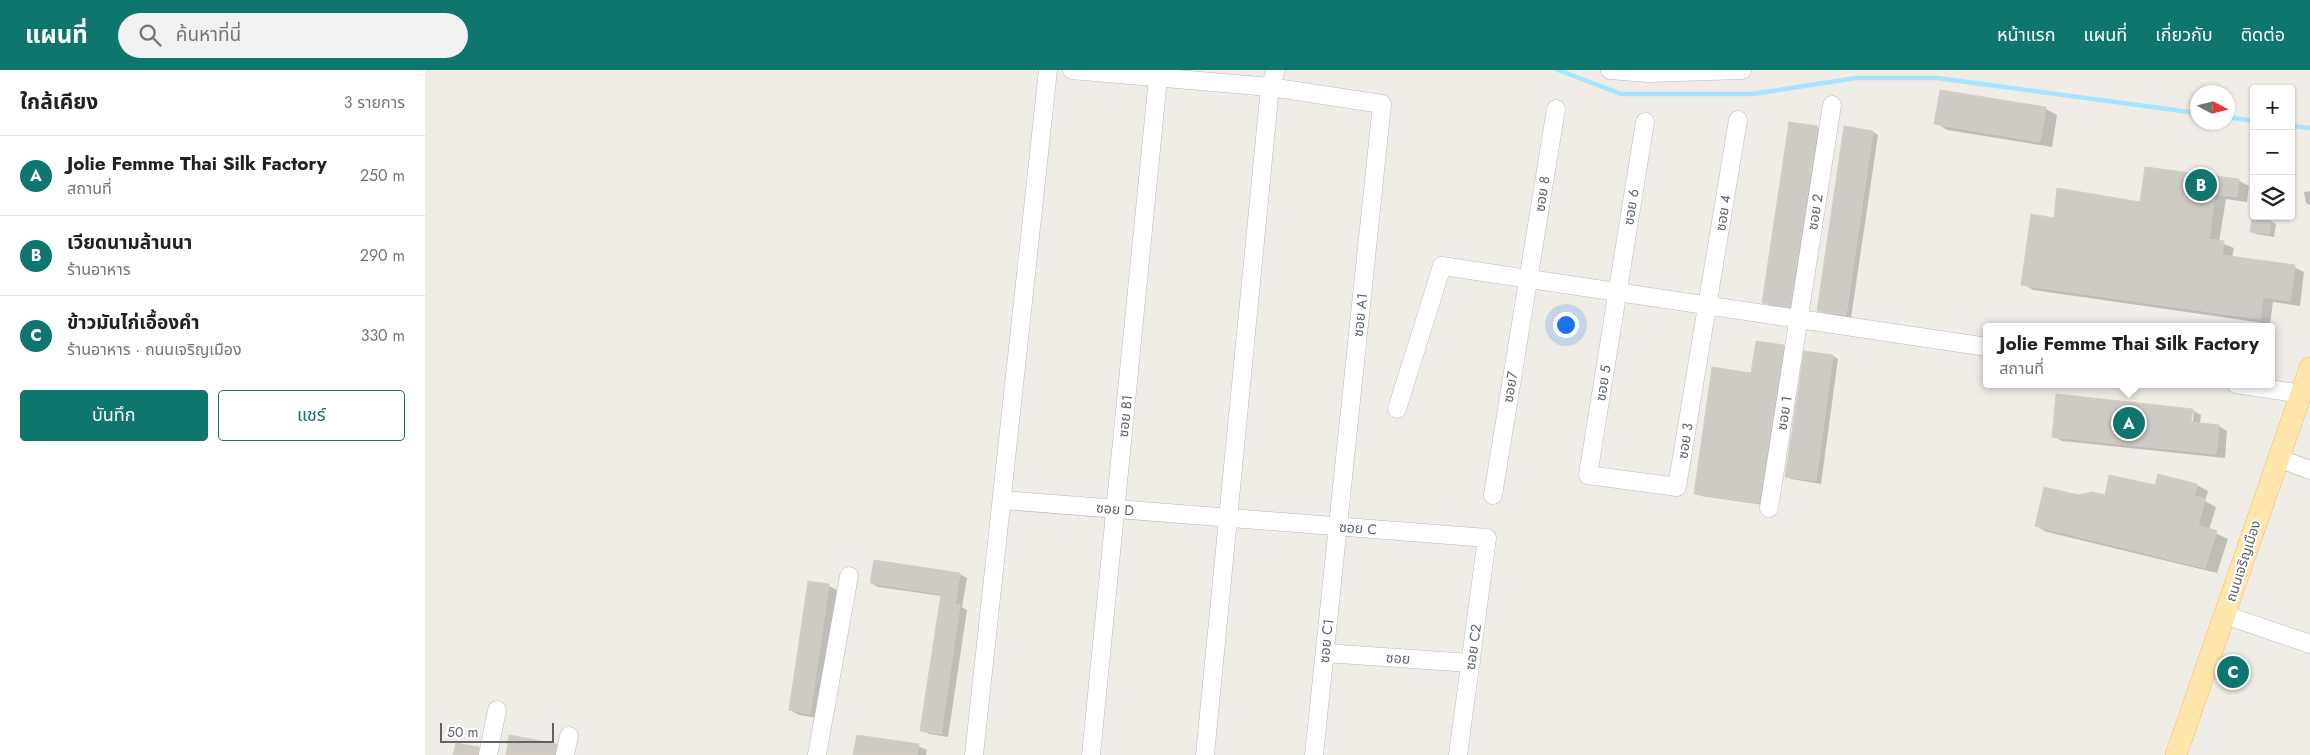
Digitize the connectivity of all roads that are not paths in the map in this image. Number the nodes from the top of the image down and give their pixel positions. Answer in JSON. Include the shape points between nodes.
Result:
{"nodes":[{"id":1,"x":1048,"y":70,"type":"edge"},
{"id":2,"x":1072,"y":70,"type":"edge"},
{"id":3,"x":1276,"y":70,"type":"edge"},
{"id":4,"x":1611,"y":70,"type":"edge"},
{"id":5,"x":1733,"y":70,"type":"edge"},
{"id":6,"x":1742,"y":70,"type":"edge"},
{"id":7,"x":1158,"y":78,"type":"junction"},
{"id":8,"x":1270,"y":87,"type":"junction"},
{"id":9,"x":1832,"y":105,"type":"dead end"},
{"id":10,"x":1556,"y":109,"type":"dead end"},
{"id":11,"x":1738,"y":120,"type":"dead end"},
{"id":12,"x":1645,"y":122,"type":"dead end"},
{"id":13,"x":1528,"y":279,"type":"junction"},
{"id":14,"x":1617,"y":292,"type":"junction"},
{"id":15,"x":1707,"y":305,"type":"junction"},
{"id":16,"x":1798,"y":319,"type":"junction"},
{"id":17,"x":1983,"y":346,"type":"edge"},
{"id":18,"x":2310,"y":368,"type":"edge"},
{"id":19,"x":2262,"y":388,"type":"edge"},
{"id":20,"x":2302,"y":394,"type":"junction"},
{"id":21,"x":1397,"y":409,"type":"dead end"},
{"id":22,"x":2278,"y":458,"type":"junction"},
{"id":23,"x":2310,"y":470,"type":"edge"},
{"id":24,"x":1588,"y":475,"type":"joint"},
{"id":25,"x":1493,"y":495,"type":"dead end"},
{"id":26,"x":1002,"y":500,"type":"junction"},
{"id":27,"x":1769,"y":508,"type":"dead end"},
{"id":28,"x":1116,"y":509,"type":"junction"},
{"id":29,"x":1228,"y":518,"type":"junction"},
{"id":30,"x":1339,"y":527,"type":"junction"},
{"id":31,"x":1487,"y":538,"type":"joint"},
{"id":32,"x":849,"y":576,"type":"dead end"},
{"id":33,"x":2225,"y":615,"type":"junction"},
{"id":34,"x":2310,"y":644,"type":"edge"},
{"id":35,"x":1325,"y":653,"type":"junction"},
{"id":36,"x":1471,"y":663,"type":"junction"},
{"id":37,"x":497,"y":710,"type":"dead end"},
{"id":38,"x":569,"y":736,"type":"dead end"},
{"id":39,"x":488,"y":755,"type":"edge"},
{"id":40,"x":565,"y":755,"type":"edge"},
{"id":41,"x":817,"y":755,"type":"edge"},
{"id":42,"x":974,"y":755,"type":"edge"},
{"id":43,"x":1091,"y":755,"type":"edge"},
{"id":44,"x":1205,"y":755,"type":"edge"},
{"id":45,"x":1314,"y":755,"type":"edge"},
{"id":46,"x":1458,"y":755,"type":"edge"},
{"id":47,"x":2176,"y":755,"type":"edge"}],
"edges":[{"from":1,"to":26,"type":"street"},
{"from":2,"to":7,"type":"street"},
{"from":3,"to":8,"type":"street"},
{"from":4,"to":5,"type":"street","via":[[1648,73]]},
{"from":5,"to":6,"type":"street"},
{"from":7,"to":8,"type":"street"},
{"from":7,"to":28,"type":"street","name":"ซอย B1"},
{"from":8,"to":29,"type":"street"},
{"from":8,"to":30,"type":"street","name":"ซอย A1","via":[[1382,104]]},
{"from":9,"to":16,"type":"street","name":"ซอย 2"},
{"from":10,"to":13,"type":"street","name":"ซอย 8"},
{"from":11,"to":15,"type":"street","name":"ซอย 4"},
{"from":12,"to":14,"type":"street","name":"ซอย 6"},
{"from":13,"to":14,"type":"street"},
{"from":13,"to":21,"type":"street","via":[[1442,266]]},
{"from":13,"to":25,"type":"street","name":"ซอย7"},
{"from":14,"to":15,"type":"street"},
{"from":14,"to":24,"type":"street","name":"ซอย 5"},
{"from":15,"to":16,"type":"street"},
{"from":15,"to":24,"type":"street","name":"ซอย 3","via":[[1677,487]]},
{"from":16,"to":17,"type":"street"},
{"from":16,"to":27,"type":"street","name":"ซอย 1"},
{"from":18,"to":20,"type":"main road","name":"ถนนเจริญเมือง"},
{"from":19,"to":20,"type":"street"},
{"from":20,"to":22,"type":"main road","name":"ถนนเจริญเมือง"},
{"from":22,"to":23,"type":"street"},
{"from":22,"to":33,"type":"main road","name":"ถนนเจริญเมือง"},
{"from":26,"to":28,"type":"street","name":"ซอย D"},
{"from":26,"to":42,"type":"street"},
{"from":28,"to":29,"type":"street","name":"ซอย D"},
{"from":28,"to":43,"type":"street","name":"ซอย B1"},
{"from":29,"to":30,"type":"street","name":"ซอย C"},
{"from":29,"to":44,"type":"street"},
{"from":30,"to":31,"type":"street","name":"ซอย C"},
{"from":30,"to":35,"type":"street","name":"ซอย C1"},
{"from":31,"to":36,"type":"street","name":"ซอย C2"},
{"from":32,"to":41,"type":"street"},
{"from":33,"to":34,"type":"street"},
{"from":33,"to":47,"type":"main road","name":"ถนนเจริญเมือง"},
{"from":35,"to":36,"type":"street","name":"ซอย"},
{"from":35,"to":45,"type":"street","name":"ซอย C1"},
{"from":36,"to":46,"type":"street","name":"ซอย C2"},
{"from":37,"to":39,"type":"street"},
{"from":38,"to":40,"type":"street"}]}
